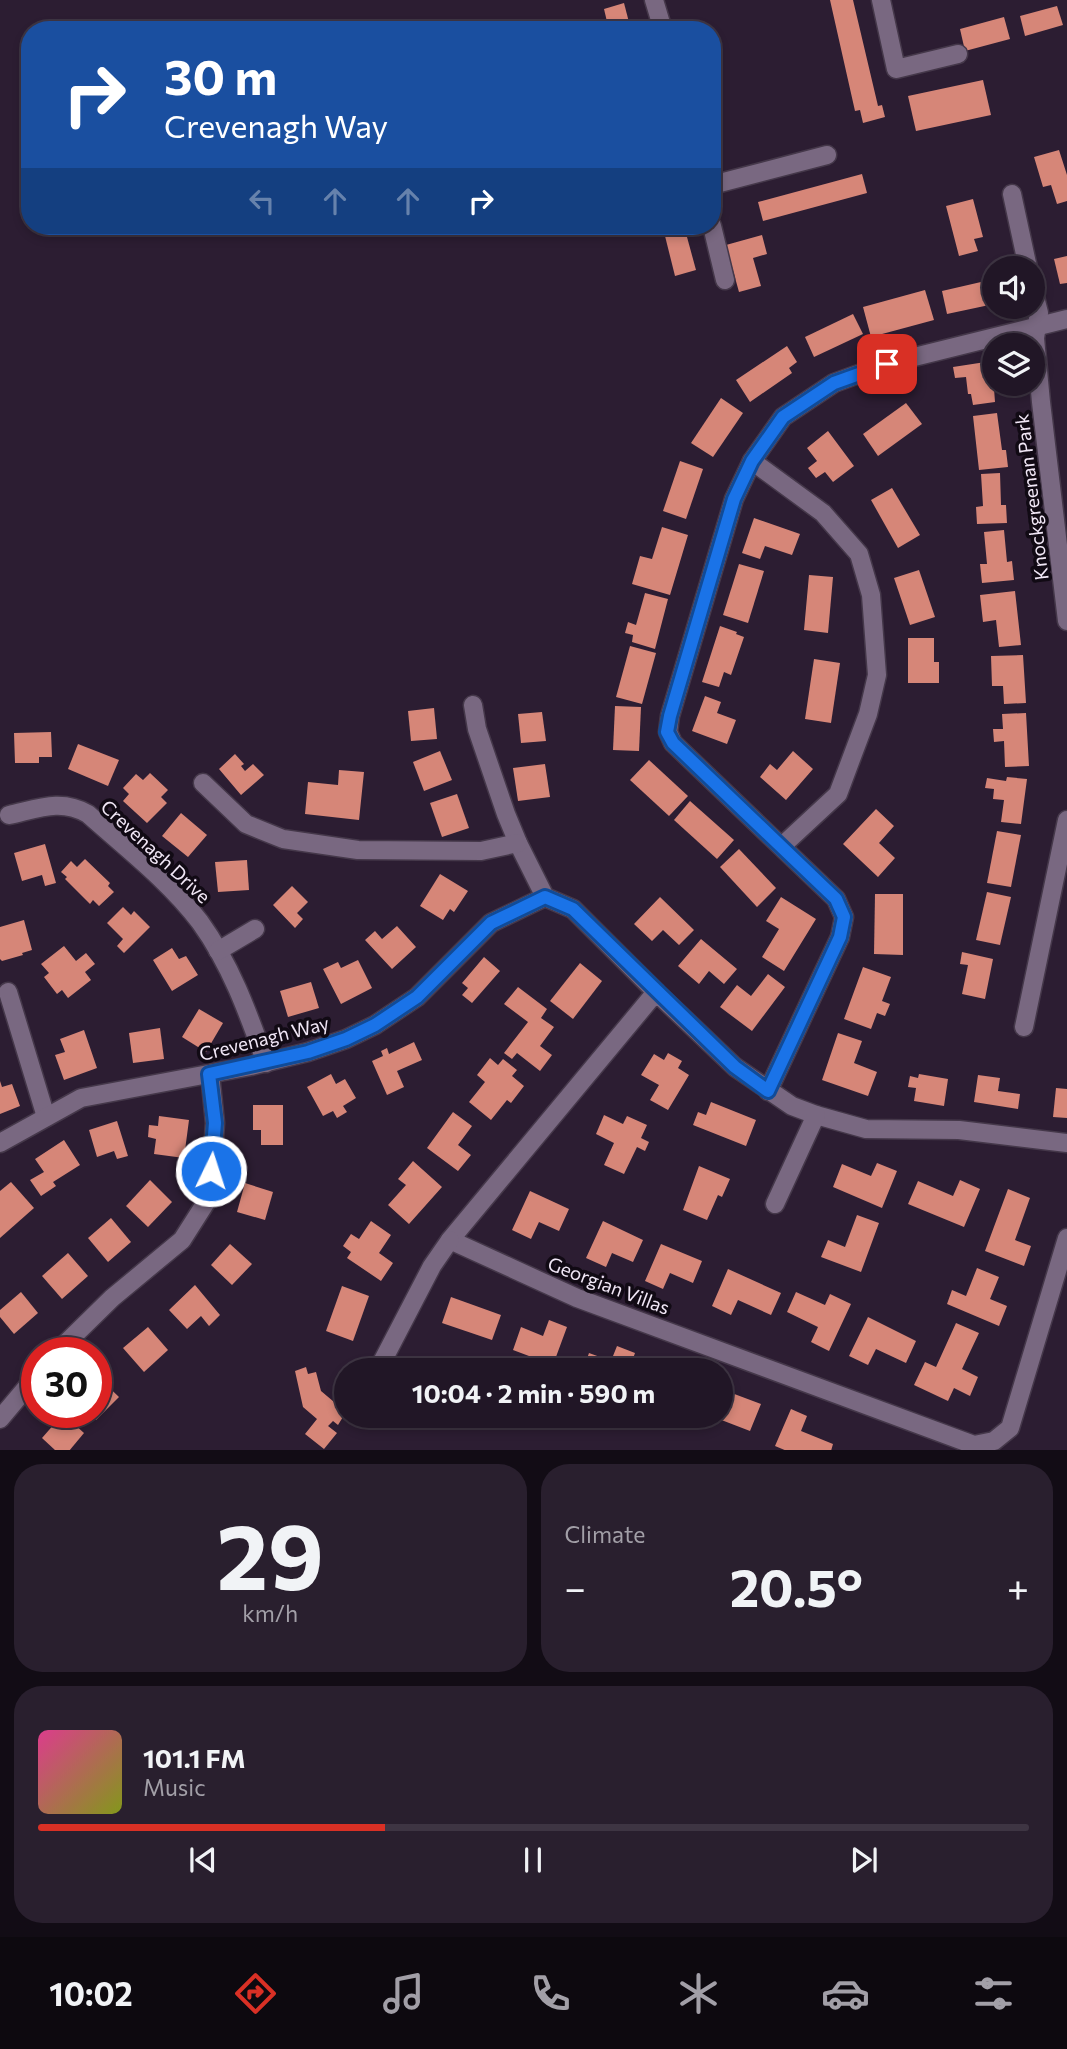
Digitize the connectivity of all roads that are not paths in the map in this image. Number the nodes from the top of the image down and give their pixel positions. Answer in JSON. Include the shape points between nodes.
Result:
{"nodes":[{"id":1,"x":654,"y":0,"type":"edge"},
{"id":2,"x":885,"y":1,"type":"edge"},
{"id":3,"x":660,"y":21,"type":"edge"},
{"id":4,"x":958,"y":54,"type":"dead end"},
{"id":5,"x":827,"y":155,"type":"dead end"},
{"id":6,"x":721,"y":183,"type":"edge"},
{"id":7,"x":1012,"y":194,"type":"dead end"},
{"id":8,"x":714,"y":235,"type":"edge"},
{"id":9,"x":1025,"y":256,"type":"edge"},
{"id":10,"x":725,"y":279,"type":"dead end"},
{"id":11,"x":1038,"y":319,"type":"edge"},
{"id":12,"x":1067,"y":319,"type":"edge"},
{"id":13,"x":1037,"y":327,"type":"junction"},
{"id":14,"x":752,"y":461,"type":"junction"},
{"id":15,"x":1067,"y":621,"type":"edge"},
{"id":16,"x":473,"y":705,"type":"dead end"},
{"id":17,"x":203,"y":783,"type":"dead end"},
{"id":18,"x":9,"y":815,"type":"dead end"},
{"id":19,"x":1067,"y":820,"type":"edge"},
{"id":20,"x":517,"y":843,"type":"junction"},
{"id":21,"x":782,"y":846,"type":"junction"},
{"id":22,"x":545,"y":897,"type":"junction"},
{"id":23,"x":255,"y":929,"type":"dead end"},
{"id":24,"x":218,"y":951,"type":"junction"},
{"id":25,"x":8,"y":992,"type":"dead end"},
{"id":26,"x":656,"y":992,"type":"junction"},
{"id":27,"x":1024,"y":1027,"type":"dead end"},
{"id":28,"x":265,"y":1063,"type":"junction"},
{"id":29,"x":209,"y":1074,"type":"junction"},
{"id":30,"x":768,"y":1091,"type":"junction"},
{"id":31,"x":816,"y":1115,"type":"junction"},
{"id":32,"x":46,"y":1117,"type":"junction"},
{"id":33,"x":0,"y":1143,"type":"edge"},
{"id":34,"x":1067,"y":1143,"type":"edge"},
{"id":35,"x":775,"y":1204,"type":"dead end"},
{"id":36,"x":1067,"y":1237,"type":"edge"},
{"id":37,"x":450,"y":1240,"type":"junction"},
{"id":38,"x":72,"y":1337,"type":"edge"},
{"id":39,"x":385,"y":1358,"type":"edge"},
{"id":40,"x":21,"y":1394,"type":"edge"},
{"id":41,"x":0,"y":1419,"type":"edge"}],
"edges":[{"from":1,"to":3,"type":"street"},
{"from":2,"to":4,"type":"street","via":[[896,69]]},
{"from":5,"to":6,"type":"street"},
{"from":7,"to":9,"type":"street"},
{"from":8,"to":10,"type":"street"},
{"from":11,"to":13,"type":"street","name":"Knockgreenan Park"},
{"from":12,"to":13,"type":"street"},
{"from":13,"to":14,"type":"street","via":[[887,364],[834,383],[783,417]]},
{"from":13,"to":15,"type":"street","name":"Knockgreenan Park","via":[[1041,402]]},
{"from":14,"to":21,"type":"street","via":[[734,499],[667,732],[673,743]]},
{"from":14,"to":21,"type":"street","via":[[822,513],[859,554],[871,596],[877,675],[869,714],[838,794]]},
{"from":16,"to":20,"type":"street"},
{"from":17,"to":20,"type":"street","via":[[246,824],[284,839],[358,850],[481,851]]},
{"from":18,"to":24,"type":"street","name":"Crevenagh Drive","via":[[54,804],[75,806],[88,814],[168,886]]},
{"from":19,"to":27,"type":"street"},
{"from":20,"to":22,"type":"street"},
{"from":21,"to":30,"type":"street","via":[[836,899],[844,917],[840,937]]},
{"from":22,"to":26,"type":"street","via":[[573,909]]},
{"from":22,"to":28,"type":"street","name":"Crevenagh Way","via":[[491,923],[417,997],[375,1025],[346,1039]]},
{"from":23,"to":24,"type":"street"},
{"from":24,"to":28,"type":"street","name":"Crevenagh Drive","via":[[245,1002]]},
{"from":25,"to":32,"type":"street"},
{"from":26,"to":30,"type":"street","via":[[735,1067]]},
{"from":26,"to":37,"type":"street"},
{"from":28,"to":29,"type":"street","name":"Crevenagh Way"},
{"from":29,"to":32,"type":"street","name":"Crevenagh Way","via":[[81,1098]]},
{"from":29,"to":38,"type":"street","via":[[215,1123],[209,1196],[182,1240]]},
{"from":30,"to":31,"type":"street"},
{"from":31,"to":34,"type":"street","via":[[866,1129],[959,1130]]},
{"from":31,"to":35,"type":"street"},
{"from":32,"to":33,"type":"street","name":"Crevenagh Way"},
{"from":36,"to":37,"type":"street","name":"Georgian Villas","via":[[1010,1428],[994,1441],[974,1445],[577,1298]]},
{"from":37,"to":39,"type":"street"},
{"from":40,"to":41,"type":"street"}]}
